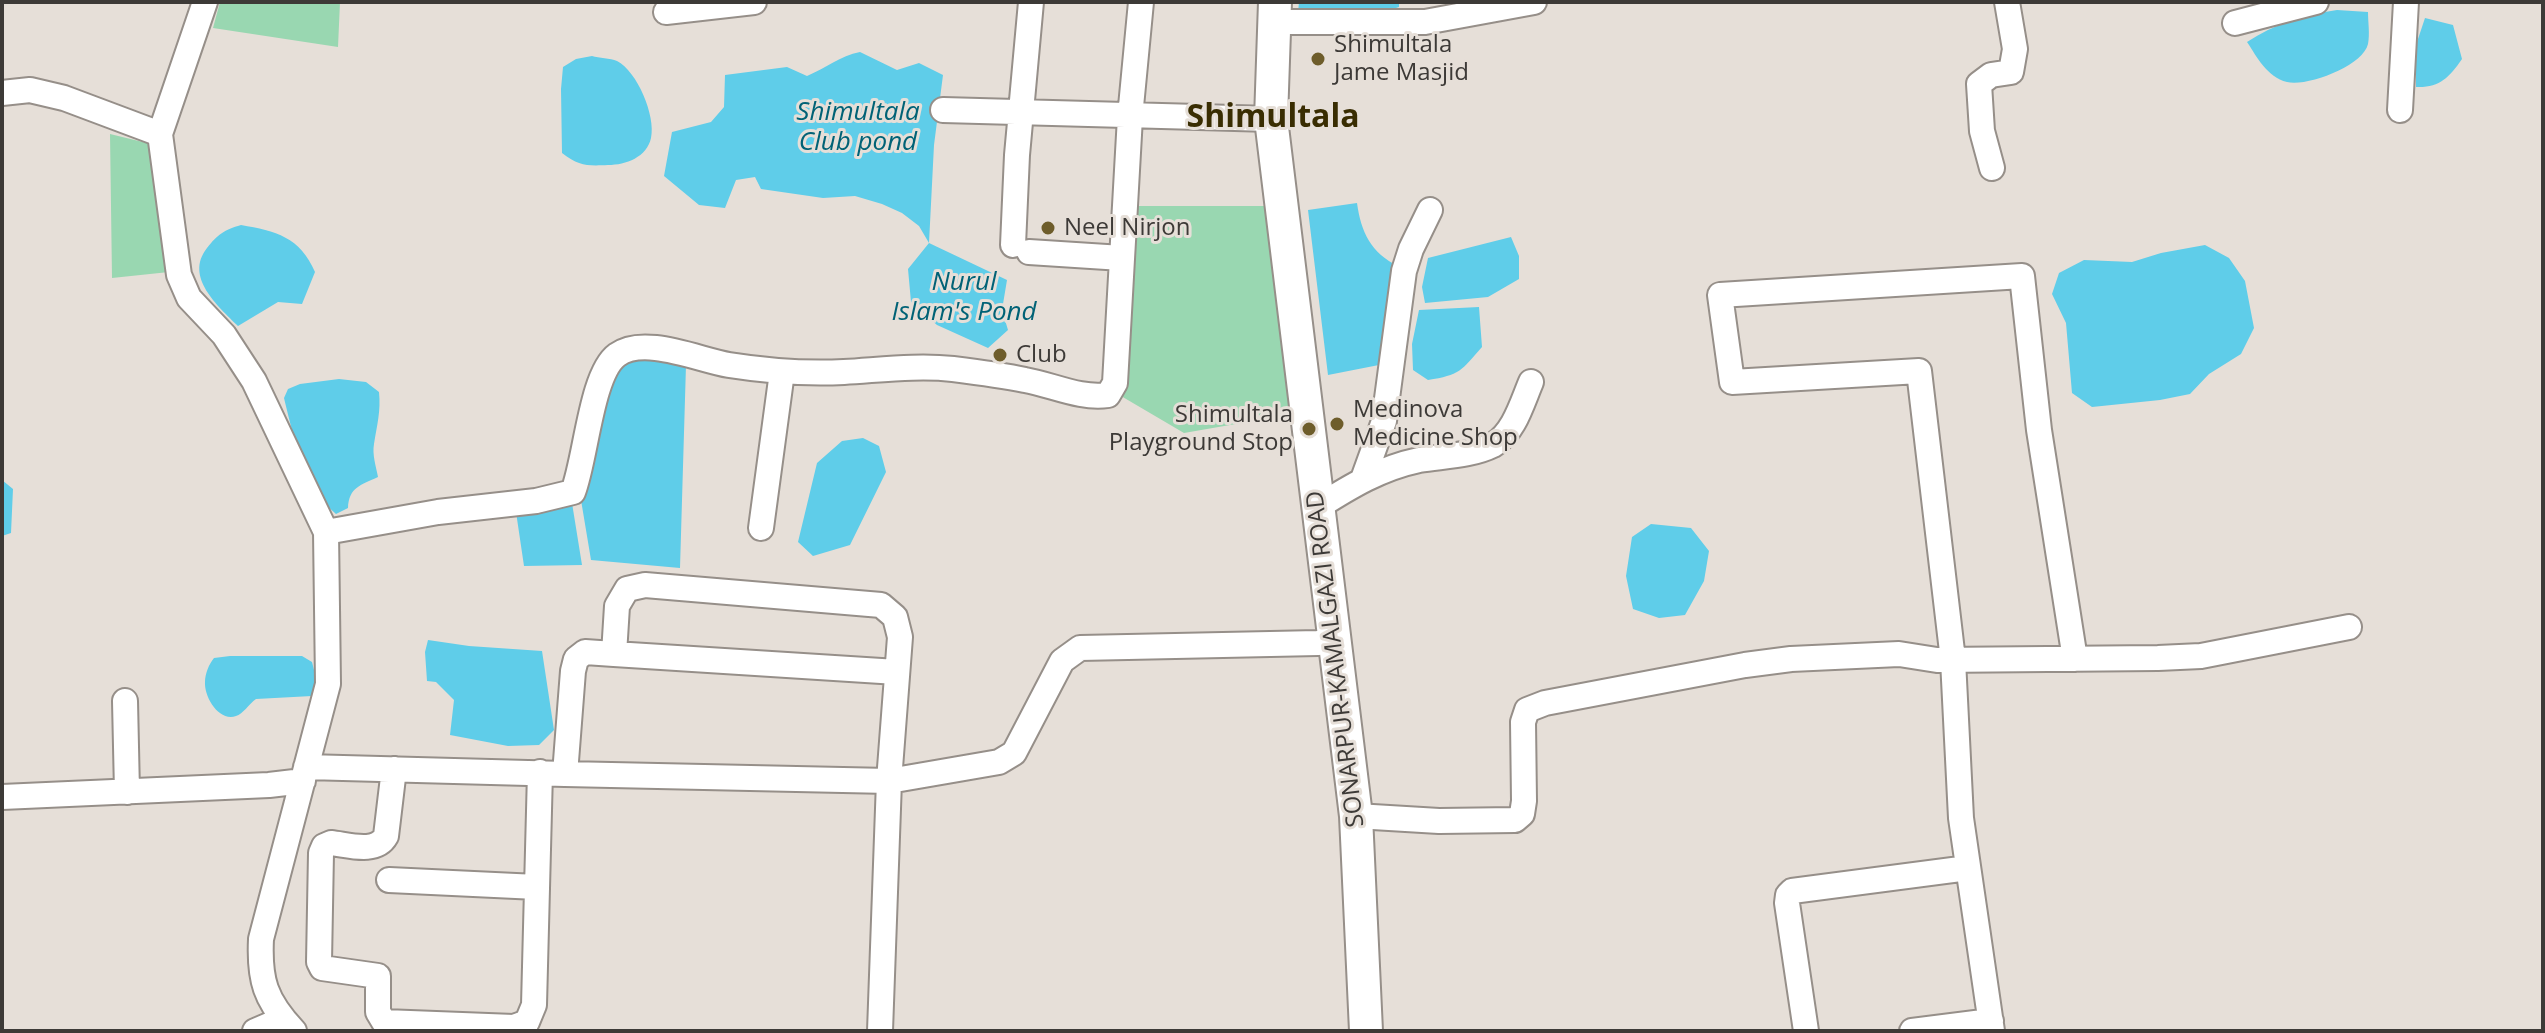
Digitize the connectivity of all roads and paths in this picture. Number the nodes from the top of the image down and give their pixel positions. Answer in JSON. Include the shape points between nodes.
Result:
{"nodes":[{"id":1,"x":205,"y":2,"type":"edge"},
{"id":2,"x":754,"y":2,"type":"edge"},
{"id":3,"x":1031,"y":2,"type":"edge"},
{"id":4,"x":1141,"y":2,"type":"edge"},
{"id":5,"x":1534,"y":2,"type":"edge"},
{"id":6,"x":2007,"y":2,"type":"edge"},
{"id":7,"x":2316,"y":2,"type":"edge"},
{"id":8,"x":2406,"y":2,"type":"edge"},
{"id":9,"x":666,"y":12,"type":"dead end"},
{"id":10,"x":1275,"y":12,"type":"edge"},
{"id":11,"x":2235,"y":23,"type":"dead end"},
{"id":12,"x":2,"y":93,"type":"edge"},
{"id":13,"x":943,"y":110,"type":"dead end"},
{"id":14,"x":2400,"y":110,"type":"dead end"},
{"id":15,"x":1021,"y":114,"type":"junction"},
{"id":16,"x":1130,"y":117,"type":"junction"},
{"id":17,"x":1271,"y":119,"type":"junction"},
{"id":18,"x":160,"y":134,"type":"junction"},
{"id":19,"x":1992,"y":168,"type":"dead end"},
{"id":20,"x":1430,"y":210,"type":"dead end"},
{"id":21,"x":1122,"y":258,"type":"junction"},
{"id":22,"x":782,"y":372,"type":"junction"},
{"id":23,"x":1531,"y":382,"type":"dead end"},
{"id":24,"x":1363,"y":479,"type":"junction"},
{"id":25,"x":1318,"y":507,"type":"junction"},
{"id":26,"x":761,"y":528,"type":"dead end"},
{"id":27,"x":326,"y":532,"type":"junction"},
{"id":28,"x":2349,"y":627,"type":"dead end"},
{"id":29,"x":1334,"y":640,"type":"junction"},
{"id":30,"x":614,"y":654,"type":"junction"},
{"id":31,"x":2075,"y":659,"type":"junction"},
{"id":32,"x":1953,"y":660,"type":"junction"},
{"id":33,"x":897,"y":672,"type":"junction"},
{"id":34,"x":125,"y":701,"type":"dead end"},
{"id":35,"x":394,"y":769,"type":"junction"},
{"id":36,"x":540,"y":772,"type":"junction"},
{"id":37,"x":305,"y":774,"type":"junction"},
{"id":38,"x":565,"y":774,"type":"junction"},
{"id":39,"x":889,"y":781,"type":"junction"},
{"id":40,"x":127,"y":792,"type":"junction"},
{"id":41,"x":2,"y":797,"type":"edge"},
{"id":42,"x":1356,"y":816,"type":"junction"},
{"id":43,"x":1968,"y":868,"type":"junction"},
{"id":44,"x":389,"y":880,"type":"dead end"},
{"id":45,"x":537,"y":887,"type":"junction"},
{"id":46,"x":288,"y":1025,"type":"edge"},
{"id":47,"x":1992,"y":1026,"type":"edge"},
{"id":48,"x":255,"y":1031,"type":"edge"},
{"id":49,"x":880,"y":1031,"type":"edge"},
{"id":50,"x":1366,"y":1031,"type":"edge"},
{"id":51,"x":1806,"y":1031,"type":"edge"},
{"id":52,"x":1912,"y":1031,"type":"edge"}],
"edges":[{"from":1,"to":18,"type":"street"},
{"from":2,"to":9,"type":"street"},
{"from":3,"to":15,"type":"street"},
{"from":4,"to":16,"type":"street"},
{"from":5,"to":10,"type":"street","via":[[1425,22]]},
{"from":6,"to":19,"type":"street","via":[[2015,49],[2011,72],[1991,75],[1979,84],[1982,131]]},
{"from":7,"to":11,"type":"street"},
{"from":8,"to":14,"type":"street"},
{"from":10,"to":17,"type":"main road","name":"SONARPUR-KAMALGAZI ROAD"},
{"from":12,"to":18,"type":"street","via":[[30,90],[64,98]]},
{"from":13,"to":15,"type":"street"},
{"from":15,"to":16,"type":"street"},
{"from":15,"to":21,"type":"street","via":[[1021,248]]},
{"from":16,"to":17,"type":"street"},
{"from":16,"to":21,"type":"street"},
{"from":17,"to":25,"type":"main road","name":"SONARPUR-KAMALGAZI ROAD"},
{"from":18,"to":27,"type":"street","via":[[179,275],[189,298],[224,335],[254,381]]},
{"from":20,"to":24,"type":"street","via":[[1404,271],[1384,421]]},
{"from":21,"to":22,"type":"street","via":[[1115,383],[1108,395],[950,368]]},
{"from":22,"to":26,"type":"street"},
{"from":22,"to":27,"type":"street","via":[[660,348],[619,353],[602,371],[573,492]]},
{"from":23,"to":24,"type":"street","via":[[1511,428],[1494,444]]},
{"from":24,"to":25,"type":"street"},
{"from":25,"to":29,"type":"main road","name":"SONARPUR-KAMALGAZI ROAD"},
{"from":27,"to":37,"type":"street","via":[[328,684]]},
{"from":28,"to":31,"type":"street","via":[[2201,656]]},
{"from":29,"to":39,"type":"street","via":[[1080,648],[1062,661],[1014,753],[999,762]]},
{"from":29,"to":42,"type":"main road","name":"SONARPUR-KAMALGAZI ROAD"},
{"from":30,"to":33,"type":"street"},
{"from":30,"to":33,"type":"street","via":[[617,606],[627,589],[645,585],[881,605],[895,617],[900,637]]},
{"from":30,"to":38,"type":"street","via":[[585,652],[576,659]]},
{"from":31,"to":32,"type":"street"},
{"from":31,"to":32,"type":"street","via":[[2039,430],[2022,276],[1720,295],[1732,382],[1919,371]]},
{"from":32,"to":42,"type":"street","via":[[1899,654],[1791,659],[1545,703],[1524,715],[1524,801],[1515,820]]},
{"from":32,"to":43,"type":"street"},
{"from":33,"to":39,"type":"street"},
{"from":34,"to":40,"type":"street"},
{"from":35,"to":36,"type":"street"},
{"from":35,"to":37,"type":"street","via":[[336,768]]},
{"from":35,"to":45,"type":"street","via":[[382,844],[331,843],[321,853],[319,962],[328,971],[378,976],[378,1012],[384,1022],[514,1027],[527,1022],[534,1005]]},
{"from":36,"to":38,"type":"street"},
{"from":36,"to":45,"type":"street"},
{"from":37,"to":40,"type":"street","via":[[269,785]]},
{"from":37,"to":46,"type":"street","via":[[261,939],[267,995]]},
{"from":38,"to":39,"type":"street"},
{"from":39,"to":49,"type":"street"},
{"from":40,"to":41,"type":"street"},
{"from":42,"to":50,"type":"main road","name":"SONARPUR-KAMALGAZI ROAD"},
{"from":43,"to":47,"type":"street"},
{"from":43,"to":51,"type":"street","via":[[1792,891],[1787,903]]},
{"from":44,"to":45,"type":"street"},
{"from":46,"to":48,"type":"street"},
{"from":47,"to":52,"type":"street"}]}
